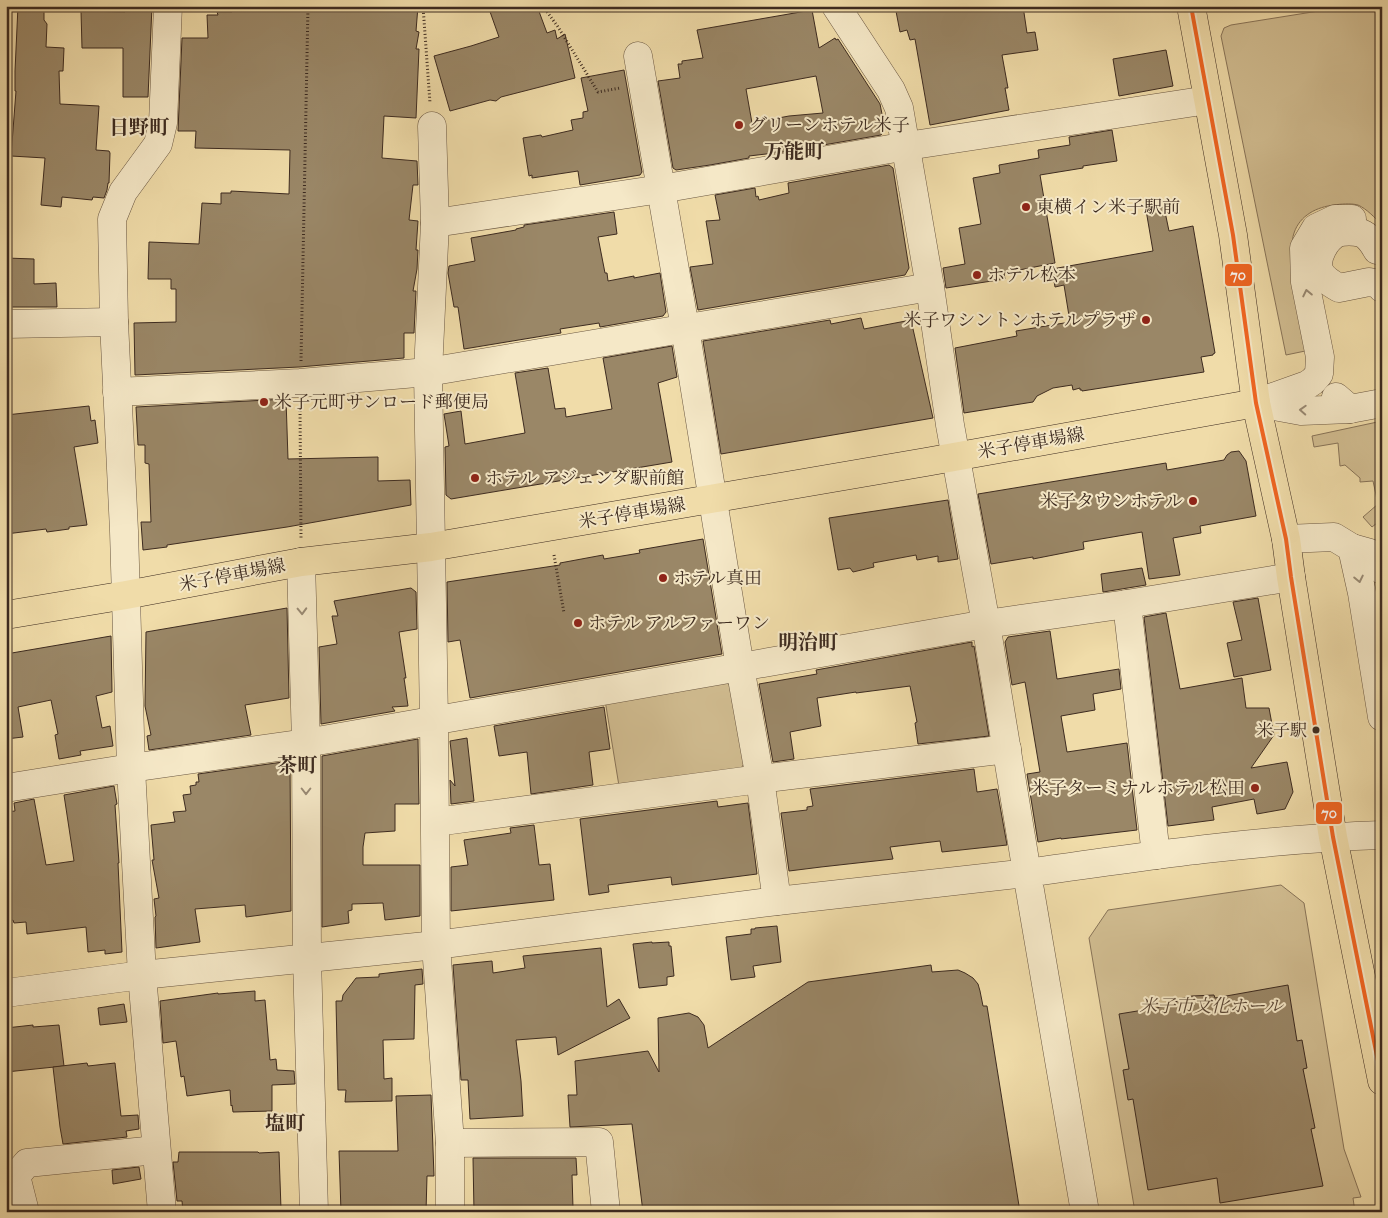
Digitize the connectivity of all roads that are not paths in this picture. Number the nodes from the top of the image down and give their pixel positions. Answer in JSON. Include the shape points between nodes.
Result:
{"nodes":[{"id":1,"x":168,"y":6,"type":"edge"},
{"id":2,"x":836,"y":6,"type":"edge"},
{"id":3,"x":1191,"y":6,"type":"edge"},
{"id":4,"x":638,"y":56,"type":"dead end"},
{"id":5,"x":1208,"y":100,"type":"junction"},
{"id":6,"x":432,"y":126,"type":"road end"},
{"id":7,"x":906,"y":146,"type":"junction"},
{"id":8,"x":661,"y":188,"type":"junction"},
{"id":9,"x":1352,"y":219,"type":"dead end"},
{"id":10,"x":435,"y":224,"type":"junction"},
{"id":11,"x":1377,"y":250,"type":"dead end"},
{"id":12,"x":930,"y":287,"type":"junction"},
{"id":13,"x":1382,"y":288,"type":"edge"},
{"id":14,"x":1382,"y":302,"type":"edge"},
{"id":15,"x":114,"y":322,"type":"junction"},
{"id":16,"x":6,"y":324,"type":"edge"},
{"id":17,"x":1314,"y":324,"type":"junction"},
{"id":18,"x":685,"y":328,"type":"junction"},
{"id":19,"x":428,"y":372,"type":"junction"},
{"id":20,"x":1319,"y":374,"type":"junction"},
{"id":21,"x":117,"y":392,"type":"junction"},
{"id":22,"x":1256,"y":403,"type":"junction"},
{"id":23,"x":1382,"y":403,"type":"edge"},
{"id":24,"x":1350,"y":410,"type":"junction"},
{"id":25,"x":956,"y":457,"type":"junction"},
{"id":26,"x":713,"y":499,"type":"junction"},
{"id":27,"x":1286,"y":539,"type":"junction"},
{"id":28,"x":431,"y":547,"type":"junction"},
{"id":29,"x":1372,"y":556,"type":"edge"},
{"id":30,"x":301,"y":562,"type":"junction"},
{"id":31,"x":1291,"y":577,"type":"junction"},
{"id":32,"x":126,"y":595,"type":"junction"},
{"id":33,"x":1127,"y":604,"type":"junction"},
{"id":34,"x":6,"y":615,"type":"edge"},
{"id":35,"x":986,"y":624,"type":"junction"},
{"id":36,"x":740,"y":667,"type":"junction"},
{"id":37,"x":1382,"y":717,"type":"edge"},
{"id":38,"x":434,"y":721,"type":"junction"},
{"id":39,"x":306,"y":743,"type":"junction"},
{"id":40,"x":1007,"y":748,"type":"junction"},
{"id":41,"x":131,"y":768,"type":"junction"},
{"id":42,"x":760,"y":779,"type":"junction"},
{"id":43,"x":6,"y":788,"type":"edge"},
{"id":44,"x":436,"y":822,"type":"junction"},
{"id":45,"x":1382,"y":835,"type":"edge"},
{"id":46,"x":1333,"y":837,"type":"junction"},
{"id":47,"x":1156,"y":855,"type":"junction"},
{"id":48,"x":1027,"y":873,"type":"junction"},
{"id":49,"x":778,"y":900,"type":"junction"},
{"id":50,"x":436,"y":945,"type":"junction"},
{"id":51,"x":307,"y":958,"type":"junction"},
{"id":52,"x":142,"y":975,"type":"junction"},
{"id":53,"x":6,"y":993,"type":"edge"},
{"id":54,"x":1378,"y":1042,"type":"edge"},
{"id":55,"x":1382,"y":1081,"type":"edge"},
{"id":56,"x":450,"y":1143,"type":"junction"},
{"id":57,"x":156,"y":1150,"type":"junction"},
{"id":58,"x":25,"y":1212,"type":"edge"},
{"id":59,"x":162,"y":1212,"type":"edge"},
{"id":60,"x":314,"y":1212,"type":"edge"},
{"id":61,"x":450,"y":1212,"type":"edge"},
{"id":62,"x":606,"y":1212,"type":"edge"},
{"id":63,"x":1085,"y":1212,"type":"edge"}],
"edges":[{"from":1,"to":15,"type":"street","via":[[163,123],[158,144],[123,192],[112,219]]},
{"from":2,"to":7,"type":"street","via":[[891,90],[899,108]]},
{"from":3,"to":5,"type":"main road"},
{"from":4,"to":8,"type":"street"},
{"from":5,"to":7,"type":"street"},
{"from":5,"to":22,"type":"main road","via":[[1234,235]]},
{"from":6,"to":10,"type":"street"},
{"from":7,"to":8,"type":"street"},
{"from":7,"to":12,"type":"street"},
{"from":8,"to":10,"type":"street"},
{"from":8,"to":18,"type":"street"},
{"from":17,"to":9,"type":"street","one_way":true,"via":[[1305,282],[1304,248],[1316,228],[1335,219]]},
{"from":10,"to":19,"type":"street"},
{"from":11,"to":13,"type":"street","via":[[1370,238],[1360,232],[1337,233],[1324,244],[1318,256],[1319,270],[1328,282],[1339,288],[1369,282]]},
{"from":12,"to":18,"type":"street"},
{"from":12,"to":25,"type":"street"},
{"from":14,"to":17,"type":"street","via":[[1374,297],[1328,305]]},
{"from":15,"to":16,"type":"street"},
{"from":15,"to":21,"type":"street"},
{"from":17,"to":20,"type":"street","via":[[1320,357]]},
{"from":18,"to":19,"type":"street"},
{"from":18,"to":26,"type":"street"},
{"from":19,"to":21,"type":"street","via":[[300,383]]},
{"from":19,"to":28,"type":"street"},
{"from":20,"to":22,"type":"street","via":[[1307,385]]},
{"from":20,"to":24,"type":"street","via":[[1330,392]]},
{"from":21,"to":32,"type":"street"},
{"from":24,"to":22,"type":"street","one_way":true,"via":[[1301,411]]},
{"from":22,"to":25,"type":"main road","name":"米子停車場線"},
{"from":22,"to":27,"type":"main road"},
{"from":23,"to":24,"type":"street"},
{"from":25,"to":26,"type":"main road","name":"米子停車場線"},
{"from":25,"to":35,"type":"street"},
{"from":26,"to":28,"type":"main road","name":"米子停車場線"},
{"from":26,"to":36,"type":"street"},
{"from":27,"to":29,"type":"street","via":[[1334,537]]},
{"from":27,"to":31,"type":"main road"},
{"from":28,"to":30,"type":"main road","name":"米子停車場線"},
{"from":28,"to":38,"type":"street"},
{"from":29,"to":37,"type":"street","one_way":true,"via":[[1362,593]]},
{"from":30,"to":32,"type":"main road","name":"米子停車場線"},
{"from":30,"to":39,"type":"street","one_way":true},
{"from":31,"to":33,"type":"street"},
{"from":31,"to":46,"type":"main road"},
{"from":32,"to":34,"type":"main road","name":"米子停車場線"},
{"from":32,"to":41,"type":"street"},
{"from":33,"to":35,"type":"street"},
{"from":33,"to":47,"type":"street"},
{"from":35,"to":36,"type":"street"},
{"from":35,"to":40,"type":"street"},
{"from":36,"to":38,"type":"street"},
{"from":36,"to":42,"type":"street"},
{"from":38,"to":39,"type":"street"},
{"from":38,"to":44,"type":"street"},
{"from":39,"to":41,"type":"street"},
{"from":39,"to":51,"type":"street","one_way":true},
{"from":40,"to":42,"type":"street"},
{"from":40,"to":48,"type":"street"},
{"from":41,"to":43,"type":"street"},
{"from":41,"to":52,"type":"street"},
{"from":42,"to":44,"type":"street"},
{"from":42,"to":49,"type":"street"},
{"from":44,"to":50,"type":"street"},
{"from":45,"to":46,"type":"street"},
{"from":46,"to":47,"type":"street"},
{"from":46,"to":54,"type":"main road"},
{"from":47,"to":48,"type":"street"},
{"from":48,"to":49,"type":"street"},
{"from":48,"to":63,"type":"street"},
{"from":49,"to":50,"type":"street"},
{"from":50,"to":51,"type":"street"},
{"from":50,"to":56,"type":"street"},
{"from":51,"to":52,"type":"street"},
{"from":51,"to":60,"type":"street"},
{"from":52,"to":53,"type":"street"},
{"from":52,"to":57,"type":"street"},
{"from":54,"to":55,"type":"main road"},
{"from":56,"to":61,"type":"street"},
{"from":56,"to":62,"type":"street","via":[[599,1142]]},
{"from":57,"to":58,"type":"street","via":[[27,1163],[16,1176]]},
{"from":57,"to":59,"type":"street"}]}
